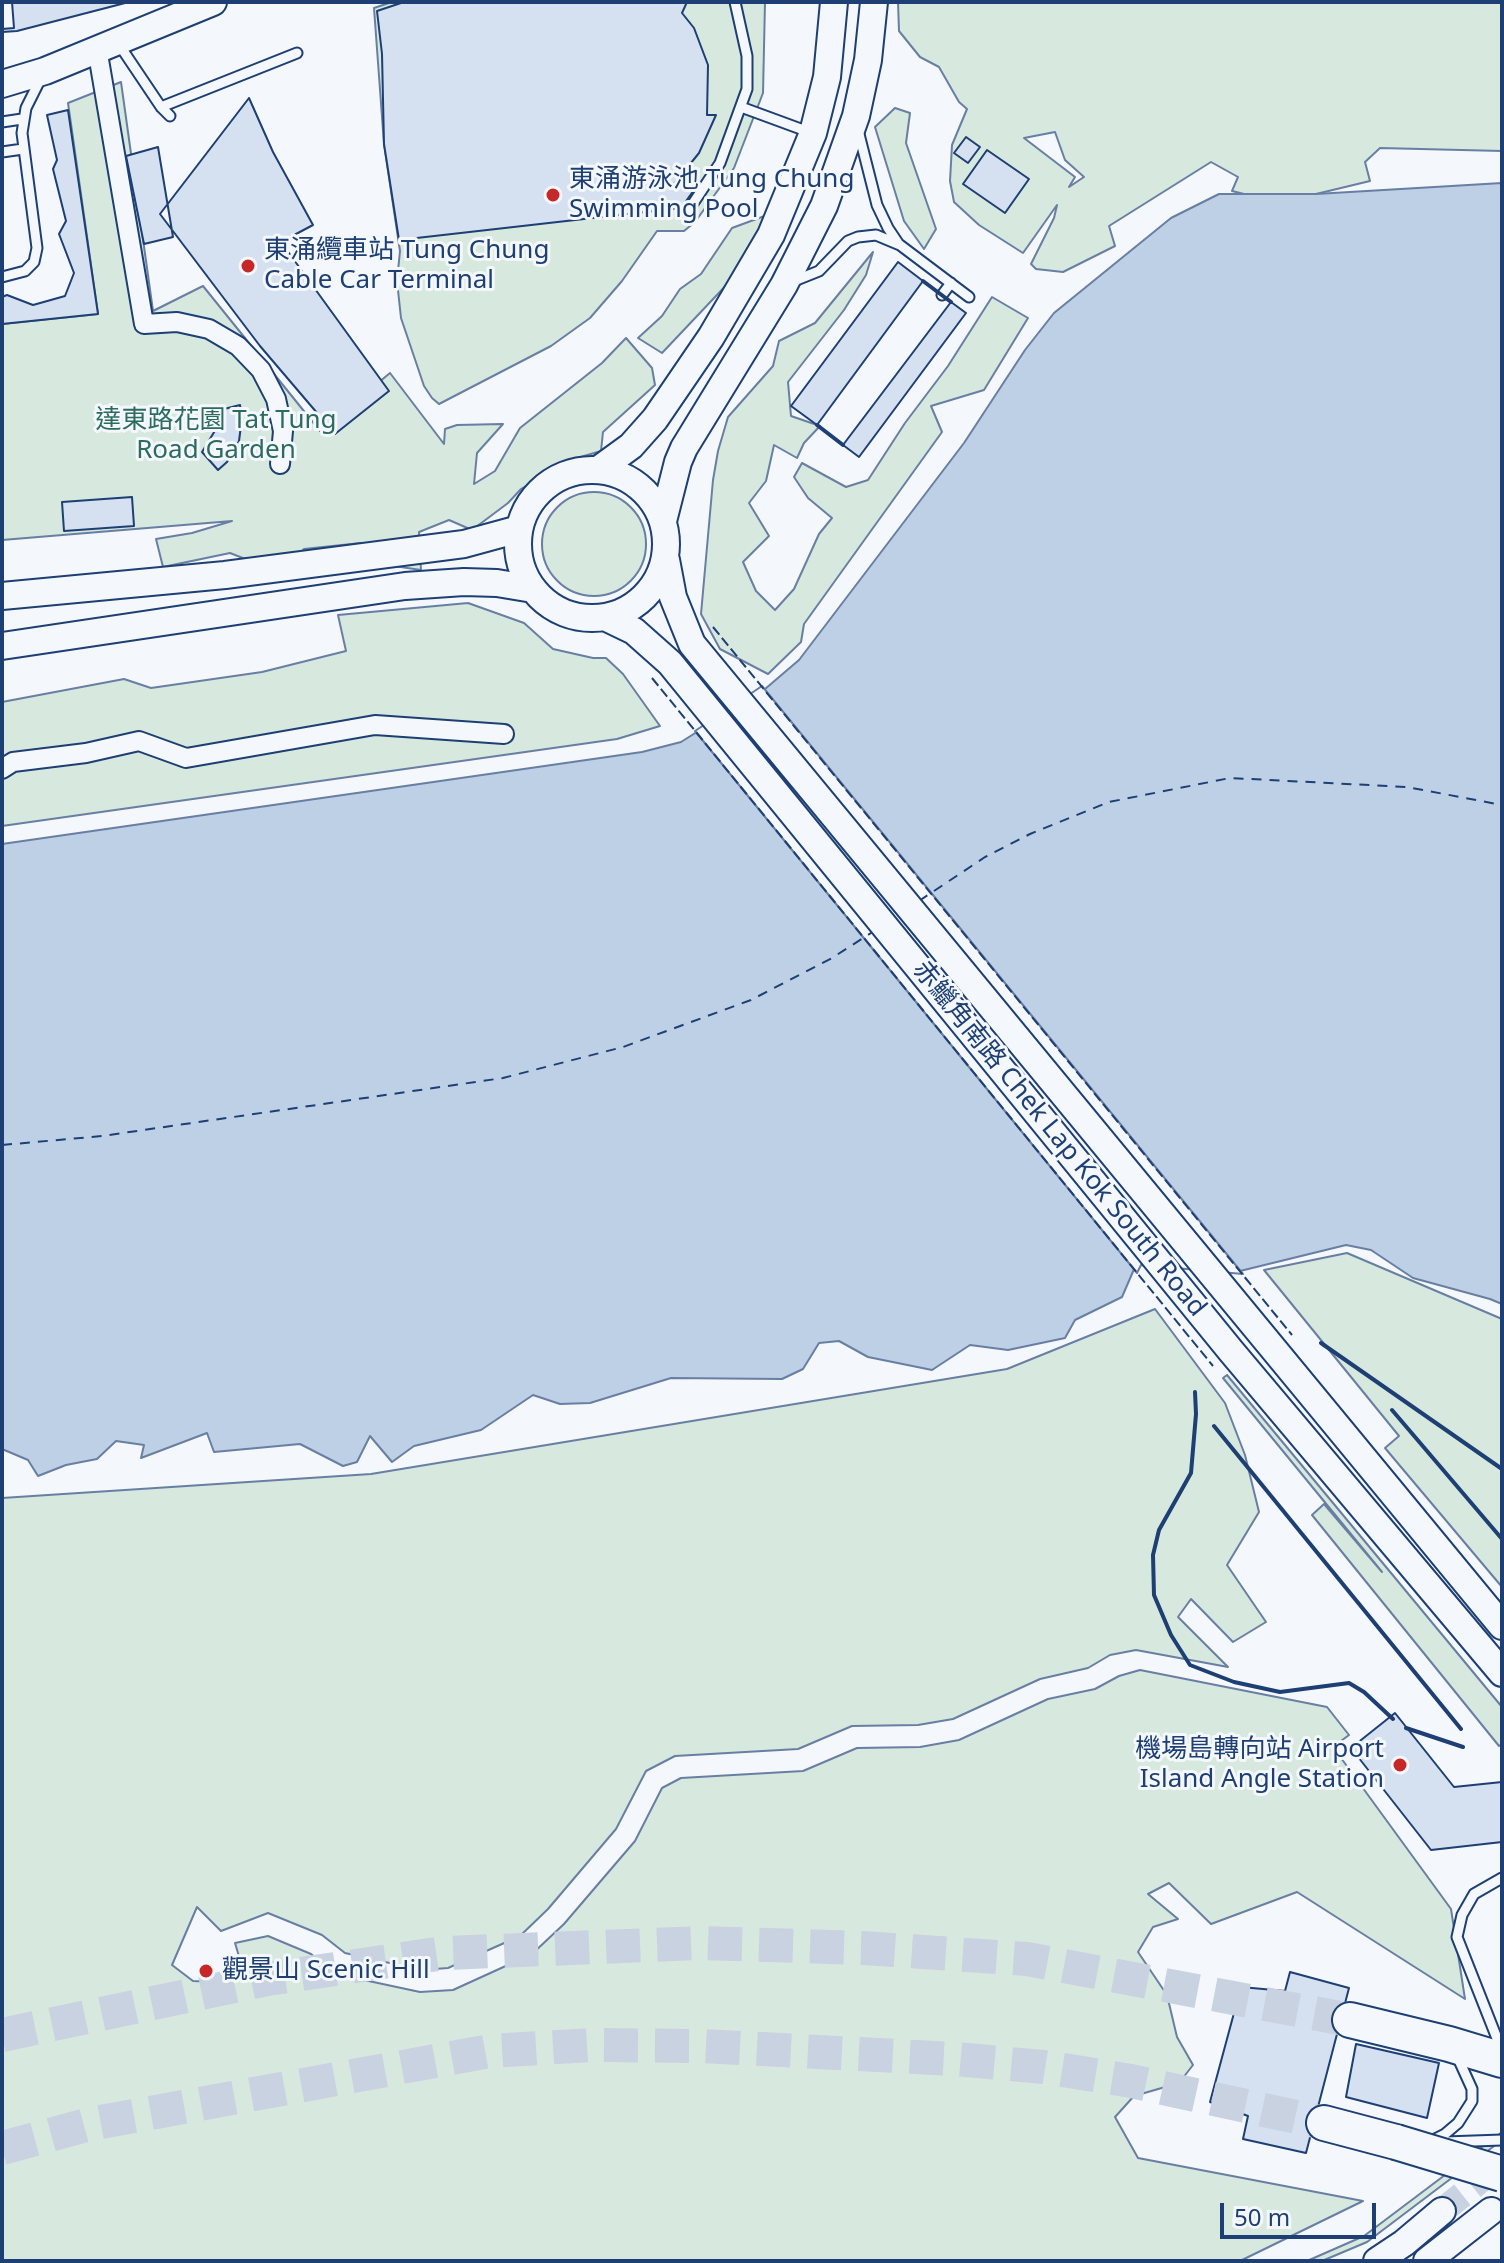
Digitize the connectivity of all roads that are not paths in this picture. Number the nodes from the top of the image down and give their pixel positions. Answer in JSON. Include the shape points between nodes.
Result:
{"nodes":[{"id":1,"x":213,"y":2,"type":"edge"},
{"id":2,"x":735,"y":2,"type":"edge"},
{"id":3,"x":834,"y":2,"type":"edge"},
{"id":4,"x":874,"y":2,"type":"edge"},
{"id":5,"x":107,"y":44,"type":"junction"},
{"id":6,"x":297,"y":53,"type":"dead end"},
{"id":7,"x":45,"y":71,"type":"junction"},
{"id":8,"x":2,"y":84,"type":"edge"},
{"id":9,"x":161,"y":107,"type":"junction"},
{"id":10,"x":743,"y":108,"type":"junction"},
{"id":11,"x":170,"y":116,"type":"dead end"},
{"id":12,"x":856,"y":116,"type":"junction"},
{"id":13,"x":22,"y":119,"type":"junction"},
{"id":14,"x":2,"y":122,"type":"edge"},
{"id":15,"x":813,"y":133,"type":"junction"},
{"id":16,"x":23,"y":149,"type":"junction"},
{"id":17,"x":2,"y":152,"type":"edge"},
{"id":18,"x":686,"y":214,"type":"dead end"},
{"id":19,"x":900,"y":245,"type":"junction"},
{"id":20,"x":2,"y":277,"type":"edge"},
{"id":21,"x":951,"y":283,"type":"junction"},
{"id":22,"x":784,"y":285,"type":"junction"},
{"id":23,"x":942,"y":295,"type":"dead end"},
{"id":24,"x":969,"y":297,"type":"dead end"},
{"id":25,"x":280,"y":464,"type":"dead end"},
{"id":26,"x":598,"y":470,"type":"junction"},
{"id":27,"x":663,"y":521,"type":"junction"},
{"id":28,"x":519,"y":529,"type":"junction"},
{"id":29,"x":666,"y":560,"type":"junction"},
{"id":30,"x":533,"y":589,"type":"junction"},
{"id":31,"x":2,"y":596,"type":"edge"},
{"id":32,"x":607,"y":618,"type":"junction"},
{"id":33,"x":2,"y":646,"type":"edge"},
{"id":34,"x":504,"y":734,"type":"dead end"},
{"id":35,"x":2,"y":769,"type":"edge"},
{"id":36,"x":1502,"y":1626,"type":"edge"},
{"id":37,"x":1502,"y":1673,"type":"edge"},
{"id":38,"x":1502,"y":1878,"type":"edge"},
{"id":39,"x":1350,"y":2020,"type":"tunnel mouth"},
{"id":40,"x":1481,"y":2051,"type":"edge"},
{"id":41,"x":1502,"y":2072,"type":"edge"},
{"id":42,"x":1324,"y":2123,"type":"tunnel mouth"},
{"id":43,"x":1502,"y":2140,"type":"edge"},
{"id":44,"x":1411,"y":2143,"type":"junction"},
{"id":45,"x":1502,"y":2174,"type":"edge"},
{"id":46,"x":1442,"y":2211,"type":"tunnel mouth"},
{"id":47,"x":1494,"y":2215,"type":"dead end"},
{"id":48,"x":1377,"y":2261,"type":"edge"},
{"id":49,"x":1427,"y":2261,"type":"edge"}],
"edges":[{"from":1,"to":5,"type":"main road"},
{"from":2,"to":10,"type":"lane","via":[[747,56]]},
{"from":3,"to":15,"type":"main road","via":[[827,77]]},
{"from":4,"to":12,"type":"main road"},
{"from":5,"to":7,"type":"main road"},
{"from":5,"to":9,"type":"lane"},
{"from":5,"to":25,"type":"street","via":[[144,324],[177,322],[209,329],[238,346],[261,370],[276,399],[283,431]]},
{"from":6,"to":9,"type":"lane"},
{"from":7,"to":8,"type":"main road"},
{"from":7,"to":13,"type":"lane"},
{"from":9,"to":11,"type":"lane"},
{"from":10,"to":15,"type":"lane"},
{"from":10,"to":18,"type":"lane","via":[[720,163]]},
{"from":12,"to":19,"type":"lane","via":[[877,205]]},
{"from":12,"to":22,"type":"main road","via":[[824,206]]},
{"from":13,"to":14,"type":"lane"},
{"from":13,"to":16,"type":"lane"},
{"from":15,"to":26,"type":"main road","via":[[771,235],[711,337],[655,419],[631,446]]},
{"from":16,"to":17,"type":"lane"},
{"from":16,"to":20,"type":"lane","via":[[37,248],[25,271]]},
{"from":19,"to":21,"type":"lane"},
{"from":19,"to":22,"type":"lane","via":[[876,235],[858,237],[819,271]]},
{"from":21,"to":23,"type":"lane"},
{"from":21,"to":24,"type":"lane"},
{"from":22,"to":27,"type":"main road","via":[[684,448]]},
{"from":26,"to":27,"type":"main road","via":[[638,486]]},
{"from":26,"to":28,"type":"main road","via":[[571,472],[547,484],[529,504]]},
{"from":27,"to":29,"type":"main road"},
{"from":28,"to":30,"type":"main road","via":[[519,560]]},
{"from":28,"to":31,"type":"main road","via":[[464,544]]},
{"from":29,"to":32,"type":"main road","via":[[639,603]]},
{"from":29,"to":36,"type":"main road","name":"赤鱲角南路 Chek Lap Kok South Road","via":[[673,597],[692,644]]},
{"from":30,"to":32,"type":"main road","via":[[569,615]]},
{"from":30,"to":33,"type":"main road","via":[[464,582],[405,586]]},
{"from":32,"to":37,"type":"main road","name":"赤鱲角南路 Chek Lap Kok South Road","via":[[634,631],[670,663],[1231,1351]]},
{"from":34,"to":35,"type":"street","via":[[375,725],[186,758],[139,741],[13,762]]},
{"from":38,"to":40,"type":"lane","via":[[1474,1894],[1457,1937]]},
{"from":39,"to":40,"type":"highway"},
{"from":40,"to":41,"type":"lane"},
{"from":40,"to":44,"type":"lane","via":[[1468,2076],[1472,2101],[1458,2123],[1445,2134]]},
{"from":42,"to":44,"type":"highway"},
{"from":43,"to":44,"type":"lane"},
{"from":44,"to":45,"type":"highway","bridge":true},
{"from":46,"to":48,"type":"main road"},
{"from":47,"to":49,"type":"main road"}]}
